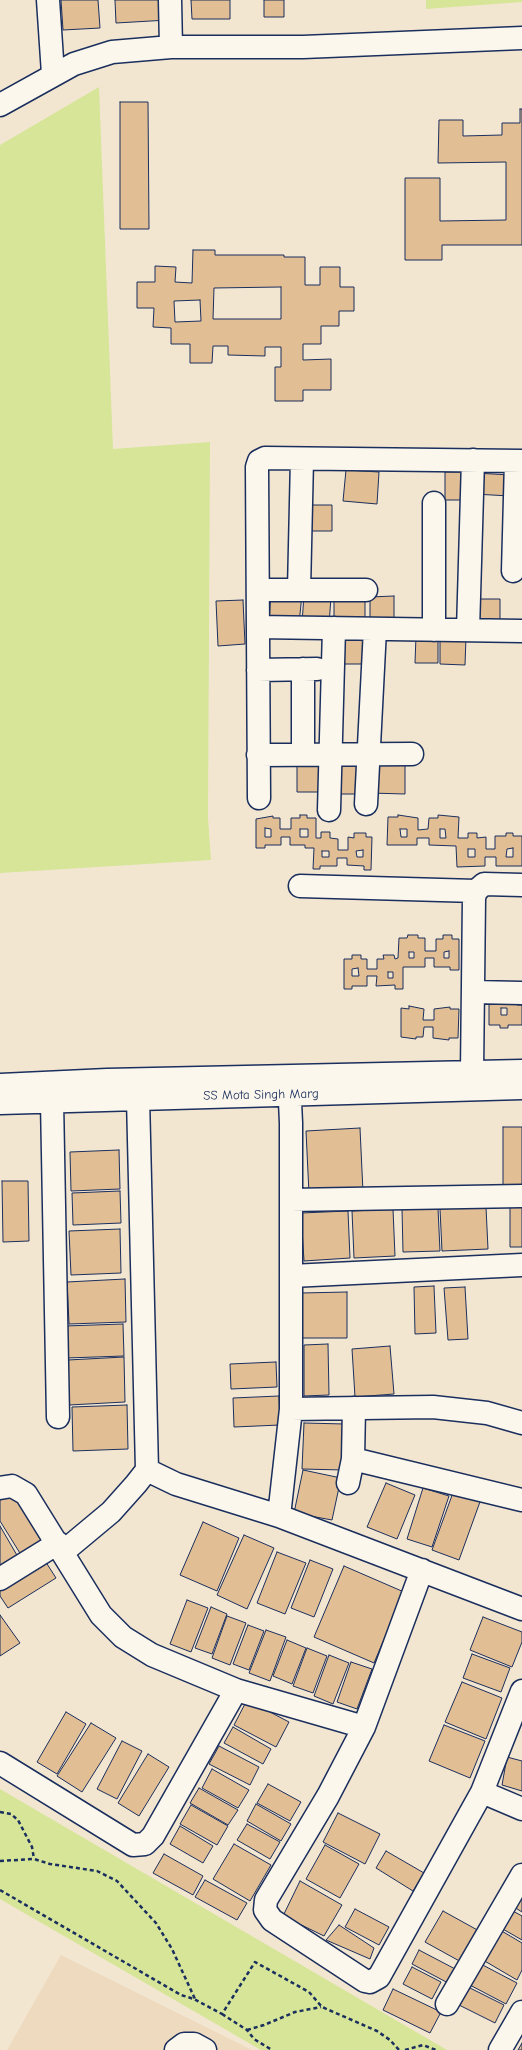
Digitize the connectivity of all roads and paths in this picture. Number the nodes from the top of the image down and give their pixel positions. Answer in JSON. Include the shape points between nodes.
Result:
{"nodes":[{"id":1,"x":48,"y":0,"type":"edge"},
{"id":2,"x":170,"y":0,"type":"edge"},
{"id":3,"x":522,"y":38,"type":"edge"},
{"id":4,"x":171,"y":47,"type":"junction"},
{"id":5,"x":53,"y":74,"type":"junction"},
{"id":6,"x":0,"y":105,"type":"edge"},
{"id":7,"x":302,"y":459,"type":"junction"},
{"id":8,"x":473,"y":460,"type":"junction"},
{"id":9,"x":519,"y":461,"type":"edge"},
{"id":10,"x":434,"y":503,"type":"dead end"},
{"id":11,"x":513,"y":571,"type":"dead end"},
{"id":12,"x":258,"y":590,"type":"junction"},
{"id":13,"x":299,"y":590,"type":"junction"},
{"id":14,"x":366,"y":590,"type":"dead end"},
{"id":15,"x":258,"y":627,"type":"junction"},
{"id":16,"x":334,"y":628,"type":"junction"},
{"id":17,"x":375,"y":629,"type":"junction"},
{"id":18,"x":434,"y":630,"type":"junction"},
{"id":19,"x":468,"y":630,"type":"junction"},
{"id":20,"x":522,"y":631,"type":"edge"},
{"id":21,"x":333,"y":668,"type":"junction"},
{"id":22,"x":303,"y":669,"type":"junction"},
{"id":23,"x":258,"y":670,"type":"junction"},
{"id":24,"x":303,"y":754,"type":"junction"},
{"id":25,"x":369,"y":754,"type":"junction"},
{"id":26,"x":412,"y":754,"type":"dead end"},
{"id":27,"x":258,"y":755,"type":"junction"},
{"id":28,"x":330,"y":755,"type":"junction"},
{"id":29,"x":259,"y":798,"type":"dead end"},
{"id":30,"x":366,"y":804,"type":"dead end"},
{"id":31,"x":329,"y":810,"type":"dead end"},
{"id":32,"x":522,"y":885,"type":"edge"},
{"id":33,"x":300,"y":886,"type":"dead end"},
{"id":34,"x":476,"y":891,"type":"junction"},
{"id":35,"x":473,"y":992,"type":"junction"},
{"id":36,"x":522,"y":993,"type":"edge"},
{"id":37,"x":522,"y":1070,"type":"edge"},
{"id":38,"x":472,"y":1072,"type":"junction"},
{"id":39,"x":0,"y":1085,"type":"edge"},
{"id":40,"x":290,"y":1085,"type":"junction"},
{"id":41,"x":522,"y":1088,"type":"edge"},
{"id":42,"x":138,"y":1098,"type":"junction"},
{"id":43,"x":52,"y":1101,"type":"junction"},
{"id":44,"x":0,"y":1103,"type":"edge"},
{"id":45,"x":522,"y":1196,"type":"edge"},
{"id":46,"x":291,"y":1200,"type":"junction"},
{"id":47,"x":522,"y":1265,"type":"edge"},
{"id":48,"x":291,"y":1276,"type":"junction"},
{"id":49,"x":354,"y":1408,"type":"junction"},
{"id":50,"x":291,"y":1409,"type":"junction"},
{"id":51,"x":58,"y":1418,"type":"dead end"},
{"id":52,"x":522,"y":1421,"type":"edge"},
{"id":53,"x":353,"y":1459,"type":"junction"},
{"id":54,"x":147,"y":1470,"type":"junction"},
{"id":55,"x":348,"y":1482,"type":"dead end"},
{"id":56,"x":0,"y":1488,"type":"edge"},
{"id":57,"x":522,"y":1500,"type":"edge"},
{"id":58,"x":279,"y":1516,"type":"junction"},
{"id":59,"x":61,"y":1548,"type":"junction"},
{"id":60,"x":422,"y":1570,"type":"junction"},
{"id":61,"x":0,"y":1579,"type":"edge"},
{"id":62,"x":522,"y":1609,"type":"edge"},
{"id":63,"x":236,"y":1690,"type":"junction"},
{"id":64,"x":520,"y":1704,"type":"edge"},
{"id":65,"x":364,"y":1727,"type":"junction"},
{"id":66,"x":0,"y":1763,"type":"edge"},
{"id":67,"x":482,"y":1792,"type":"junction"},
{"id":68,"x":522,"y":1809,"type":"edge"},
{"id":69,"x":0,"y":1812,"type":"edge"},
{"id":70,"x":34,"y":1858,"type":"junction"},
{"id":71,"x":0,"y":1861,"type":"edge"},
{"id":72,"x":522,"y":1875,"type":"edge"},
{"id":73,"x":0,"y":1890,"type":"edge"},
{"id":74,"x":195,"y":1999,"type":"junction"},
{"id":75,"x":447,"y":2004,"type":"dead end"},
{"id":76,"x":322,"y":2007,"type":"junction"},
{"id":77,"x":522,"y":2012,"type":"edge"},
{"id":78,"x":222,"y":2014,"type":"junction"},
{"id":79,"x":248,"y":2030,"type":"junction"},
{"id":80,"x":176,"y":2050,"type":"edge"},
{"id":81,"x":205,"y":2050,"type":"edge"},
{"id":82,"x":272,"y":2050,"type":"edge"},
{"id":83,"x":399,"y":2050,"type":"edge"},
{"id":84,"x":405,"y":2050,"type":"edge"},
{"id":85,"x":436,"y":2050,"type":"edge"},
{"id":86,"x":500,"y":2050,"type":"edge"}],
"edges":[{"from":1,"to":5,"type":"street"},
{"from":2,"to":4,"type":"street"},
{"from":3,"to":4,"type":"street","via":[[304,47]]},
{"from":4,"to":5,"type":"street","via":[[112,52],[90,58]]},
{"from":5,"to":6,"type":"street"},
{"from":7,"to":8,"type":"street"},
{"from":7,"to":12,"type":"street","via":[[265,458],[259,461]]},
{"from":7,"to":13,"type":"street"},
{"from":8,"to":9,"type":"street"},
{"from":8,"to":19,"type":"street"},
{"from":9,"to":11,"type":"street"},
{"from":10,"to":18,"type":"street"},
{"from":12,"to":13,"type":"street"},
{"from":12,"to":15,"type":"street"},
{"from":13,"to":14,"type":"street"},
{"from":15,"to":16,"type":"street"},
{"from":15,"to":23,"type":"street"},
{"from":16,"to":17,"type":"street"},
{"from":16,"to":21,"type":"street"},
{"from":17,"to":18,"type":"street"},
{"from":17,"to":25,"type":"street"},
{"from":18,"to":19,"type":"street"},
{"from":19,"to":20,"type":"street"},
{"from":21,"to":22,"type":"street"},
{"from":21,"to":28,"type":"street"},
{"from":22,"to":23,"type":"street"},
{"from":22,"to":24,"type":"street"},
{"from":23,"to":27,"type":"street"},
{"from":24,"to":27,"type":"street"},
{"from":24,"to":28,"type":"street"},
{"from":25,"to":26,"type":"street"},
{"from":25,"to":28,"type":"street"},
{"from":25,"to":30,"type":"street"},
{"from":27,"to":29,"type":"street"},
{"from":28,"to":31,"type":"street"},
{"from":32,"to":34,"type":"street","via":[[484,884]]},
{"from":33,"to":34,"type":"street"},
{"from":34,"to":35,"type":"street"},
{"from":35,"to":36,"type":"street"},
{"from":35,"to":38,"type":"street"},
{"from":37,"to":38,"type":"street","name":"SS Mota Singh Marg"},
{"from":38,"to":40,"type":"street","name":"SS Mota Singh Marg"},
{"from":39,"to":40,"type":"street","name":"SS Mota Singh Marg"},
{"from":40,"to":41,"type":"street","name":"SS Mota Singh Marg"},
{"from":40,"to":42,"type":"street","name":"SS Mota Singh Marg"},
{"from":40,"to":46,"type":"street"},
{"from":42,"to":43,"type":"street","name":"SS Mota Singh Marg"},
{"from":42,"to":54,"type":"street"},
{"from":43,"to":44,"type":"street","name":"SS Mota Singh Marg"},
{"from":43,"to":51,"type":"street"},
{"from":45,"to":46,"type":"street"},
{"from":46,"to":48,"type":"street"},
{"from":47,"to":48,"type":"street"},
{"from":48,"to":50,"type":"street"},
{"from":49,"to":50,"type":"street"},
{"from":49,"to":52,"type":"street","via":[[433,1407],[469,1410]]},
{"from":49,"to":53,"type":"street"},
{"from":50,"to":58,"type":"street"},
{"from":53,"to":55,"type":"street"},
{"from":53,"to":57,"type":"street"},
{"from":54,"to":58,"type":"street","via":[[176,1484]]},
{"from":54,"to":59,"type":"street","via":[[111,1512]]},
{"from":56,"to":59,"type":"street","via":[[12,1486],[26,1494]]},
{"from":58,"to":60,"type":"street"},
{"from":59,"to":61,"type":"street"},
{"from":59,"to":63,"type":"street","via":[[101,1615],[123,1637],[152,1655]]},
{"from":60,"to":62,"type":"street"},
{"from":60,"to":65,"type":"street"},
{"from":63,"to":65,"type":"street"},
{"from":63,"to":66,"type":"street","via":[[153,1836],[145,1844],[133,1845]]},
{"from":64,"to":67,"type":"street"},
{"from":65,"to":67,"type":"street","via":[[328,1796],[266,1900],[265,1910],[272,1920],[365,1981],[375,1981],[384,1971]]},
{"from":67,"to":68,"type":"street"},
{"from":69,"to":70,"type":"path","via":[[11,1814],[18,1820],[32,1847]]},
{"from":70,"to":71,"type":"path"},
{"from":70,"to":74,"type":"path","via":[[50,1864],[97,1871],[117,1881],[156,1923],[172,1949]]},
{"from":72,"to":75,"type":"street"},
{"from":73,"to":74,"type":"path","via":[[181,1995]]},
{"from":74,"to":78,"type":"path"},
{"from":76,"to":78,"type":"path","via":[[309,1992],[255,1962]]},
{"from":76,"to":79,"type":"path","via":[[295,2012]]},
{"from":76,"to":83,"type":"path","via":[[377,2031]]},
{"from":77,"to":86,"type":"street"},
{"from":78,"to":79,"type":"path"},
{"from":79,"to":82,"type":"path","via":[[254,2039]]},
{"from":80,"to":81,"type":"street","via":[[184,2044],[194,2044]]},
{"from":84,"to":85,"type":"path","via":[[423,2045]]}]}
